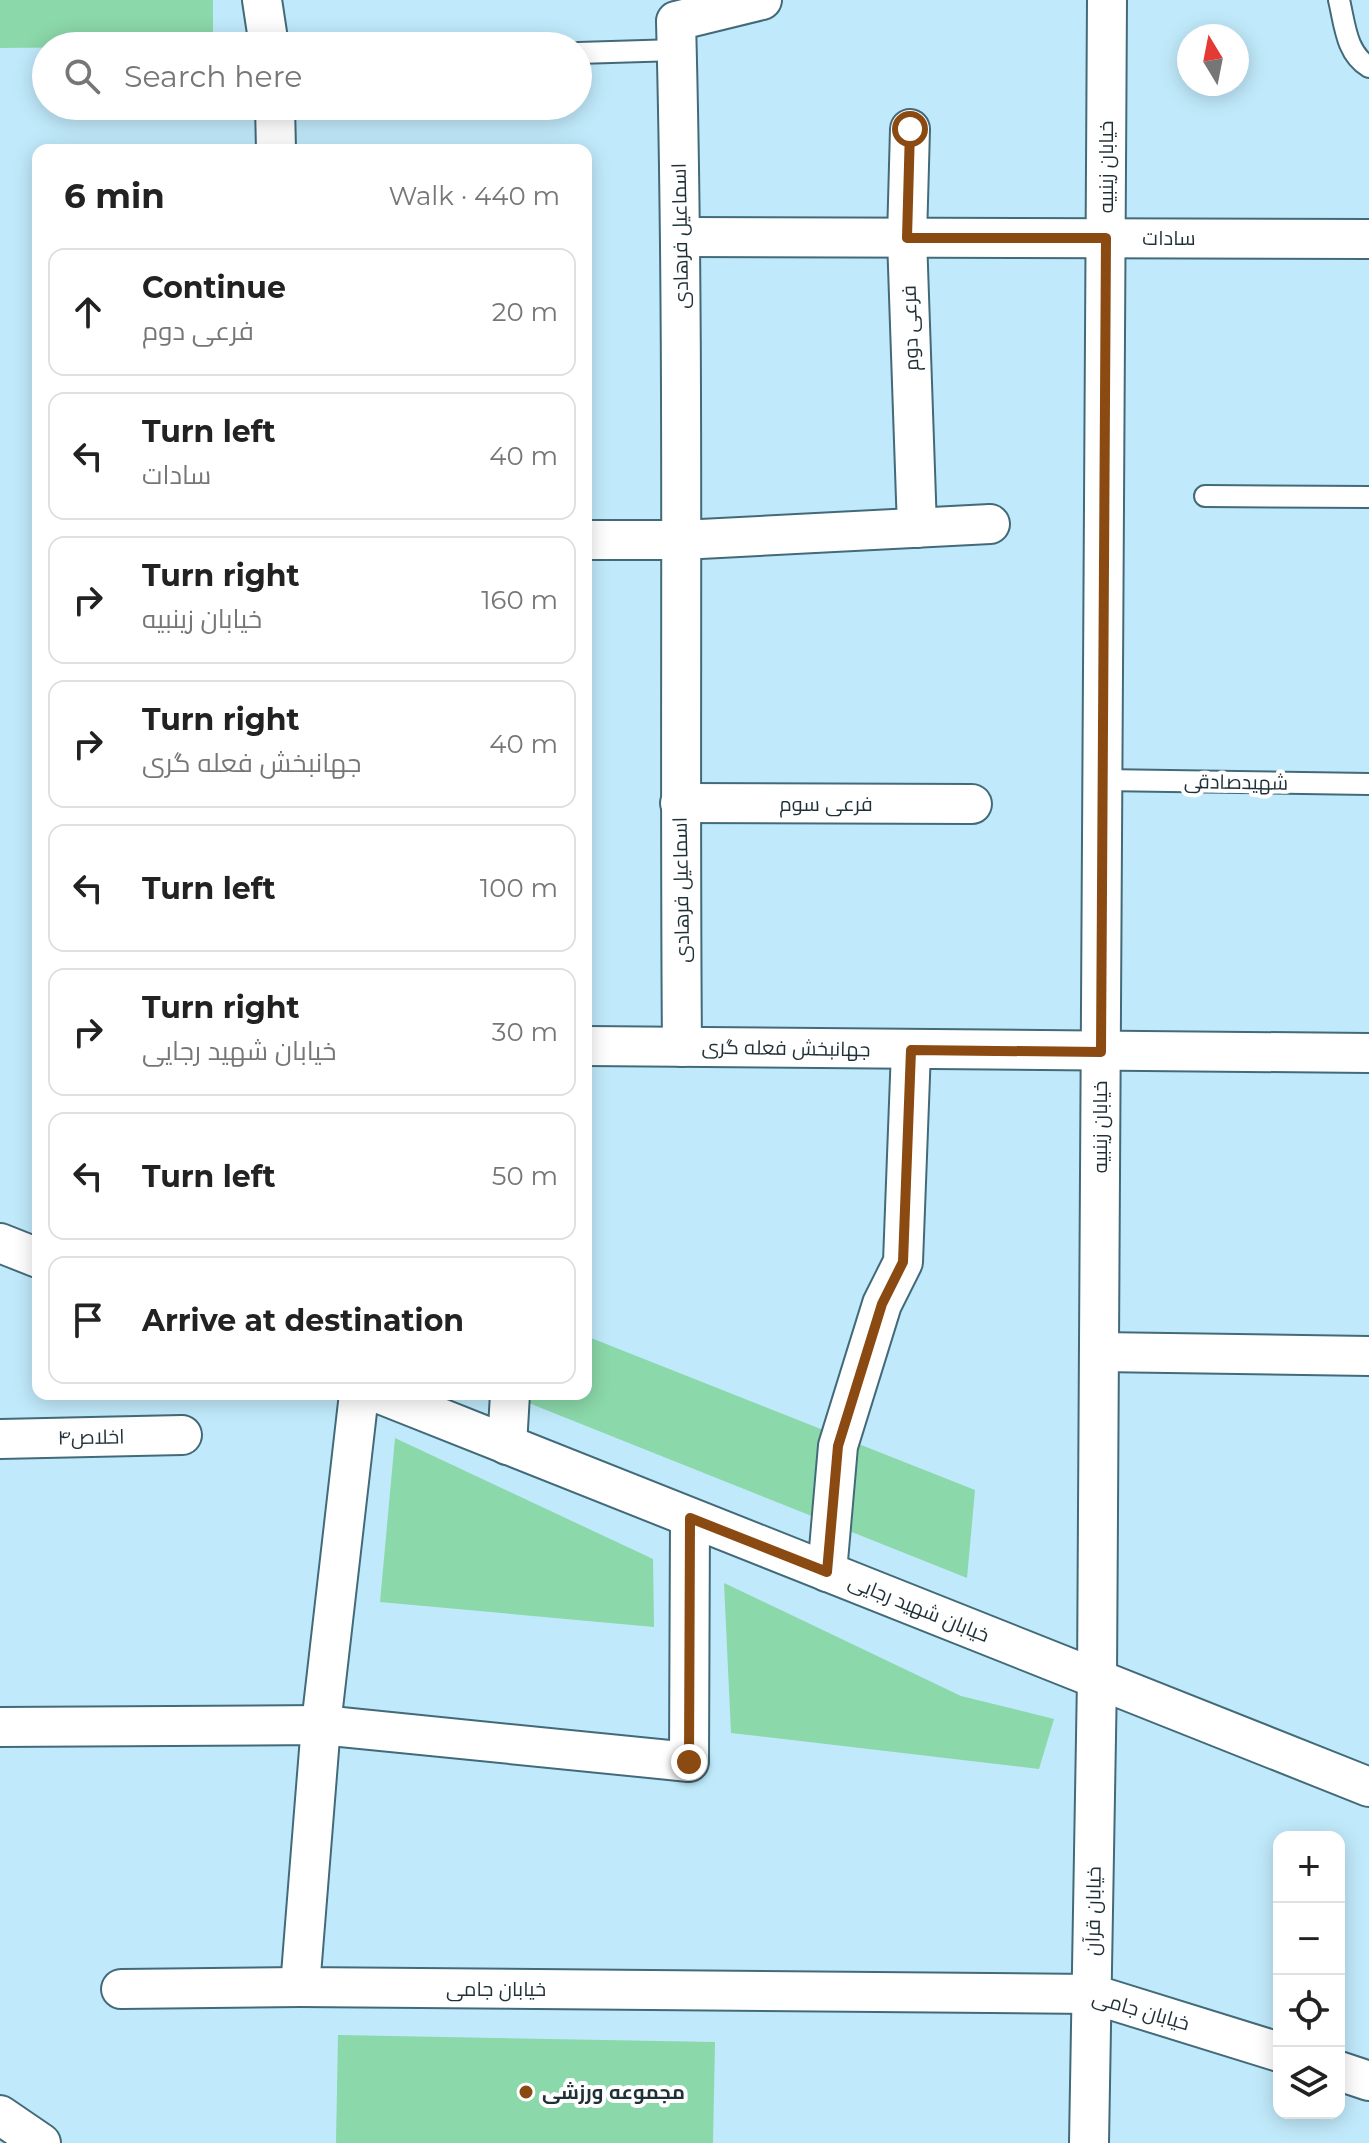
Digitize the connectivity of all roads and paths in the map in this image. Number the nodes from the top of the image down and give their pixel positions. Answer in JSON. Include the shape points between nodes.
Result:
{"nodes":[{"id":1,"x":262,"y":0,"type":"edge"},
{"id":2,"x":762,"y":0,"type":"edge"},
{"id":3,"x":1107,"y":0,"type":"edge"},
{"id":4,"x":1339,"y":0,"type":"edge"},
{"id":5,"x":267,"y":32,"type":"edge"},
{"id":6,"x":677,"y":50,"type":"junction"},
{"id":7,"x":592,"y":53,"type":"edge"},
{"id":8,"x":1369,"y":67,"type":"edge"},
{"id":9,"x":275,"y":120,"type":"edge"},
{"id":10,"x":910,"y":129,"type":"dead end"},
{"id":11,"x":276,"y":144,"type":"edge"},
{"id":12,"x":681,"y":237,"type":"junction"},
{"id":13,"x":907,"y":238,"type":"junction"},
{"id":14,"x":1106,"y":238,"type":"junction"},
{"id":15,"x":1369,"y":239,"type":"edge"},
{"id":16,"x":1205,"y":496,"type":"dead end"},
{"id":17,"x":1369,"y":497,"type":"edge"},
{"id":18,"x":990,"y":524,"type":"dead end"},
{"id":19,"x":917,"y":528,"type":"junction"},
{"id":20,"x":592,"y":540,"type":"edge"},
{"id":21,"x":681,"y":540,"type":"junction"},
{"id":22,"x":1102,"y":780,"type":"junction"},
{"id":23,"x":1369,"y":784,"type":"edge"},
{"id":24,"x":680,"y":803,"type":"junction"},
{"id":25,"x":972,"y":804,"type":"dead end"},
{"id":26,"x":592,"y":1046,"type":"edge"},
{"id":27,"x":682,"y":1047,"type":"junction"},
{"id":28,"x":911,"y":1050,"type":"junction"},
{"id":29,"x":1101,"y":1052,"type":"junction"},
{"id":30,"x":1369,"y":1053,"type":"edge"},
{"id":31,"x":0,"y":1243,"type":"edge"},
{"id":32,"x":32,"y":1256,"type":"edge"},
{"id":33,"x":1099,"y":1352,"type":"junction"},
{"id":34,"x":1369,"y":1356,"type":"edge"},
{"id":35,"x":358,"y":1400,"type":"edge"},
{"id":36,"x":395,"y":1400,"type":"edge"},
{"id":37,"x":510,"y":1400,"type":"edge"},
{"id":38,"x":182,"y":1435,"type":"dead end"},
{"id":39,"x":0,"y":1439,"type":"edge"},
{"id":40,"x":507,"y":1445,"type":"junction"},
{"id":41,"x":690,"y":1518,"type":"junction"},
{"id":42,"x":827,"y":1572,"type":"junction"},
{"id":43,"x":1097,"y":1679,"type":"junction"},
{"id":44,"x":321,"y":1725,"type":"junction"},
{"id":45,"x":0,"y":1727,"type":"edge"},
{"id":46,"x":1369,"y":1787,"type":"edge"},
{"id":47,"x":300,"y":1987,"type":"junction"},
{"id":48,"x":121,"y":1989,"type":"dead end"},
{"id":49,"x":1092,"y":1994,"type":"junction"},
{"id":50,"x":1273,"y":2050,"type":"edge"},
{"id":51,"x":1345,"y":2073,"type":"edge"},
{"id":52,"x":1369,"y":2081,"type":"edge"},
{"id":53,"x":0,"y":2115,"type":"edge"},
{"id":54,"x":41,"y":2143,"type":"edge"},
{"id":55,"x":1089,"y":2143,"type":"edge"}],
"edges":[{"from":1,"to":5,"type":"street"},
{"from":2,"to":6,"type":"street","name":"اسماعیل فرهادی","via":[[676,21]]},
{"from":3,"to":14,"type":"street","name":"خیابان زینبیه"},
{"from":4,"to":8,"type":"lane","via":[[1350,45]]},
{"from":6,"to":7,"type":"lane"},
{"from":6,"to":12,"type":"street","name":"اسماعیل فرهادی"},
{"from":9,"to":11,"type":"street"},
{"from":10,"to":13,"type":"street","name":"فرعی دوم"},
{"from":12,"to":13,"type":"street","name":"سادات"},
{"from":12,"to":21,"type":"street","name":"اسماعیل فرهادی"},
{"from":13,"to":14,"type":"street","name":"سادات"},
{"from":13,"to":19,"type":"street","name":"فرعی دوم"},
{"from":14,"to":15,"type":"street","name":"سادات"},
{"from":14,"to":22,"type":"street","name":"خیابان زینبیه"},
{"from":16,"to":17,"type":"lane"},
{"from":18,"to":19,"type":"street"},
{"from":19,"to":21,"type":"street"},
{"from":20,"to":21,"type":"street"},
{"from":21,"to":24,"type":"street","name":"اسماعیل فرهادی"},
{"from":22,"to":23,"type":"lane","name":"شهیدصادقی"},
{"from":22,"to":29,"type":"street","name":"خیابان زینبیه"},
{"from":24,"to":25,"type":"street","name":"فرعی سوم"},
{"from":24,"to":27,"type":"street","name":"اسماعیل فرهادی"},
{"from":26,"to":27,"type":"street","name":"جهانبخش فعله گری"},
{"from":27,"to":28,"type":"street","name":"جهانبخش فعله گری"},
{"from":28,"to":29,"type":"street","name":"جهانبخش فعله گری"},
{"from":28,"to":42,"type":"street","via":[[903,1262],[882,1304],[838,1446]]},
{"from":29,"to":30,"type":"street","name":"جهانبخش فعله گری"},
{"from":29,"to":33,"type":"street","name":"خیابان زینبیه"},
{"from":31,"to":32,"type":"street"},
{"from":33,"to":34,"type":"street"},
{"from":33,"to":43,"type":"street","name":"خیابان زینبیه"},
{"from":35,"to":44,"type":"street"},
{"from":36,"to":40,"type":"street","name":"خیابان شهید رجایی"},
{"from":37,"to":40,"type":"street"},
{"from":38,"to":39,"type":"street","name":"اخلاص۴"},
{"from":40,"to":41,"type":"street","name":"خیابان شهید رجایی"},
{"from":41,"to":42,"type":"street","name":"خیابان شهید رجایی"},
{"from":41,"to":44,"type":"street","via":[[689,1762]]},
{"from":42,"to":43,"type":"street","name":"خیابان شهید رجایی"},
{"from":43,"to":46,"type":"street","name":"خیابان شهید رجایی"},
{"from":43,"to":49,"type":"street","name":"خیابان قرآن"},
{"from":44,"to":45,"type":"street"},
{"from":44,"to":47,"type":"street"},
{"from":47,"to":48,"type":"street","name":"خیابان جامی"},
{"from":47,"to":49,"type":"street","name":"خیابان جامی"},
{"from":49,"to":50,"type":"street","name":"خیابان جامی"},
{"from":49,"to":55,"type":"street","name":"خیابان قرآن"},
{"from":51,"to":52,"type":"street"},
{"from":53,"to":54,"type":"street"}]}
